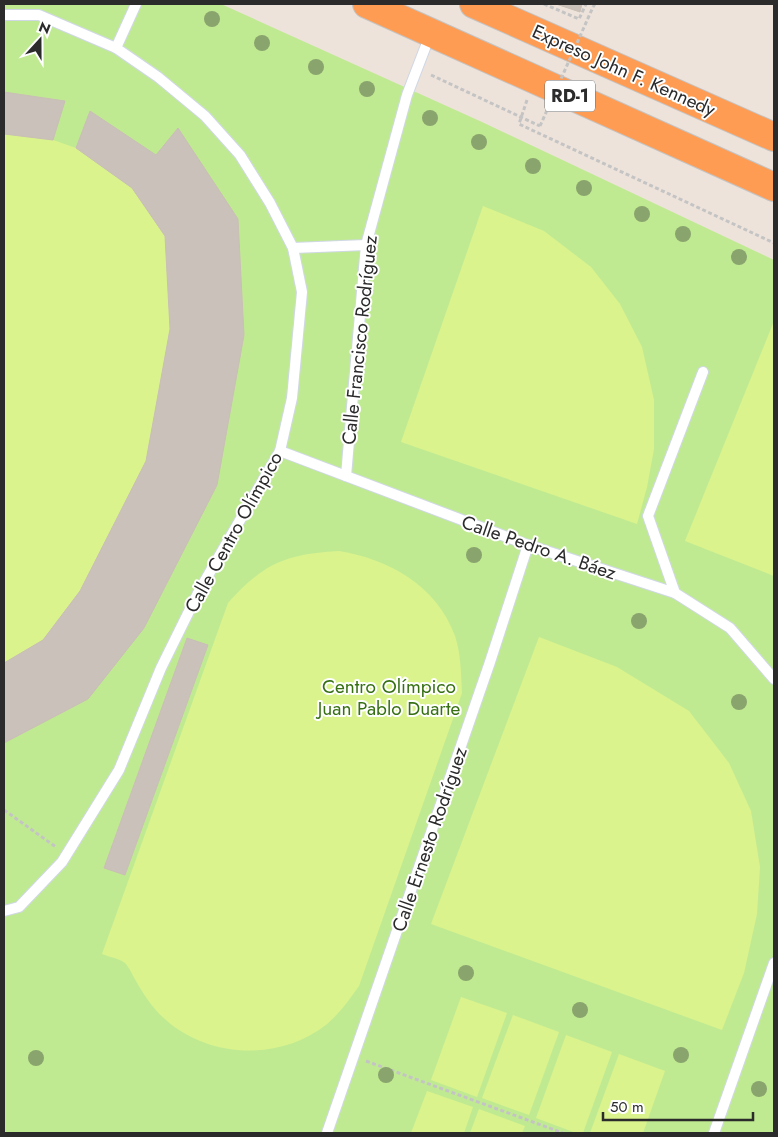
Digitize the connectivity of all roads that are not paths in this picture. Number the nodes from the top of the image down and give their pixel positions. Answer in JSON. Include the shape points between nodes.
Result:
{"nodes":[{"id":1,"x":136,"y":4,"type":"edge"},
{"id":2,"x":367,"y":4,"type":"edge"},
{"id":3,"x":474,"y":4,"type":"edge"},
{"id":4,"x":4,"y":14,"type":"edge"},
{"id":5,"x":431,"y":34,"type":"junction"},
{"id":6,"x":116,"y":48,"type":"junction"},
{"id":7,"x":774,"y":137,"type":"edge"},
{"id":8,"x":774,"y":187,"type":"edge"},
{"id":9,"x":366,"y":244,"type":"junction"},
{"id":10,"x":293,"y":248,"type":"junction"},
{"id":11,"x":703,"y":372,"type":"dead end"},
{"id":12,"x":280,"y":452,"type":"junction"},
{"id":13,"x":346,"y":476,"type":"junction"},
{"id":14,"x":528,"y":545,"type":"junction"},
{"id":15,"x":675,"y":593,"type":"junction"},
{"id":16,"x":774,"y":679,"type":"edge"},
{"id":17,"x":4,"y":910,"type":"edge"},
{"id":18,"x":774,"y":963,"type":"edge"},
{"id":19,"x":327,"y":1133,"type":"edge"},
{"id":20,"x":714,"y":1133,"type":"edge"}],
"edges":[{"from":1,"to":6,"type":"lane"},
{"from":2,"to":5,"type":"highway","number":"RD-1"},
{"from":3,"to":7,"type":"highway","name":"Expreso John F. Kennedy","number":"RD-1"},
{"from":4,"to":6,"type":"lane","name":"Calle Centro Olímpico","via":[[39,15]]},
{"from":5,"to":8,"type":"highway","number":"RD-1"},
{"from":5,"to":9,"type":"lane","name":"Calle Francisco Rodríguez","via":[[407,95]]},
{"from":6,"to":10,"type":"lane","name":"Calle Centro Olímpico","via":[[205,116],[240,155]]},
{"from":9,"to":10,"type":"lane"},
{"from":9,"to":13,"type":"lane","name":"Calle Francisco Rodríguez"},
{"from":10,"to":12,"type":"lane","name":"Calle Centro Olímpico","via":[[302,292],[300,340]]},
{"from":11,"to":15,"type":"lane","via":[[648,516]]},
{"from":12,"to":13,"type":"lane","name":"Calle Pedro A. Báez"},
{"from":12,"to":17,"type":"lane","name":"Calle Centro Olímpico","via":[[199,591],[161,668],[118,770],[66,855],[19,907]]},
{"from":13,"to":14,"type":"lane","name":"Calle Pedro A. Báez"},
{"from":14,"to":15,"type":"lane","name":"Calle Pedro A. Báez"},
{"from":14,"to":19,"type":"lane","name":"Calle Ernesto Rodríguez"},
{"from":15,"to":16,"type":"lane","name":"Calle Pedro A. Báez","via":[[730,628]]},
{"from":18,"to":20,"type":"lane"}]}
